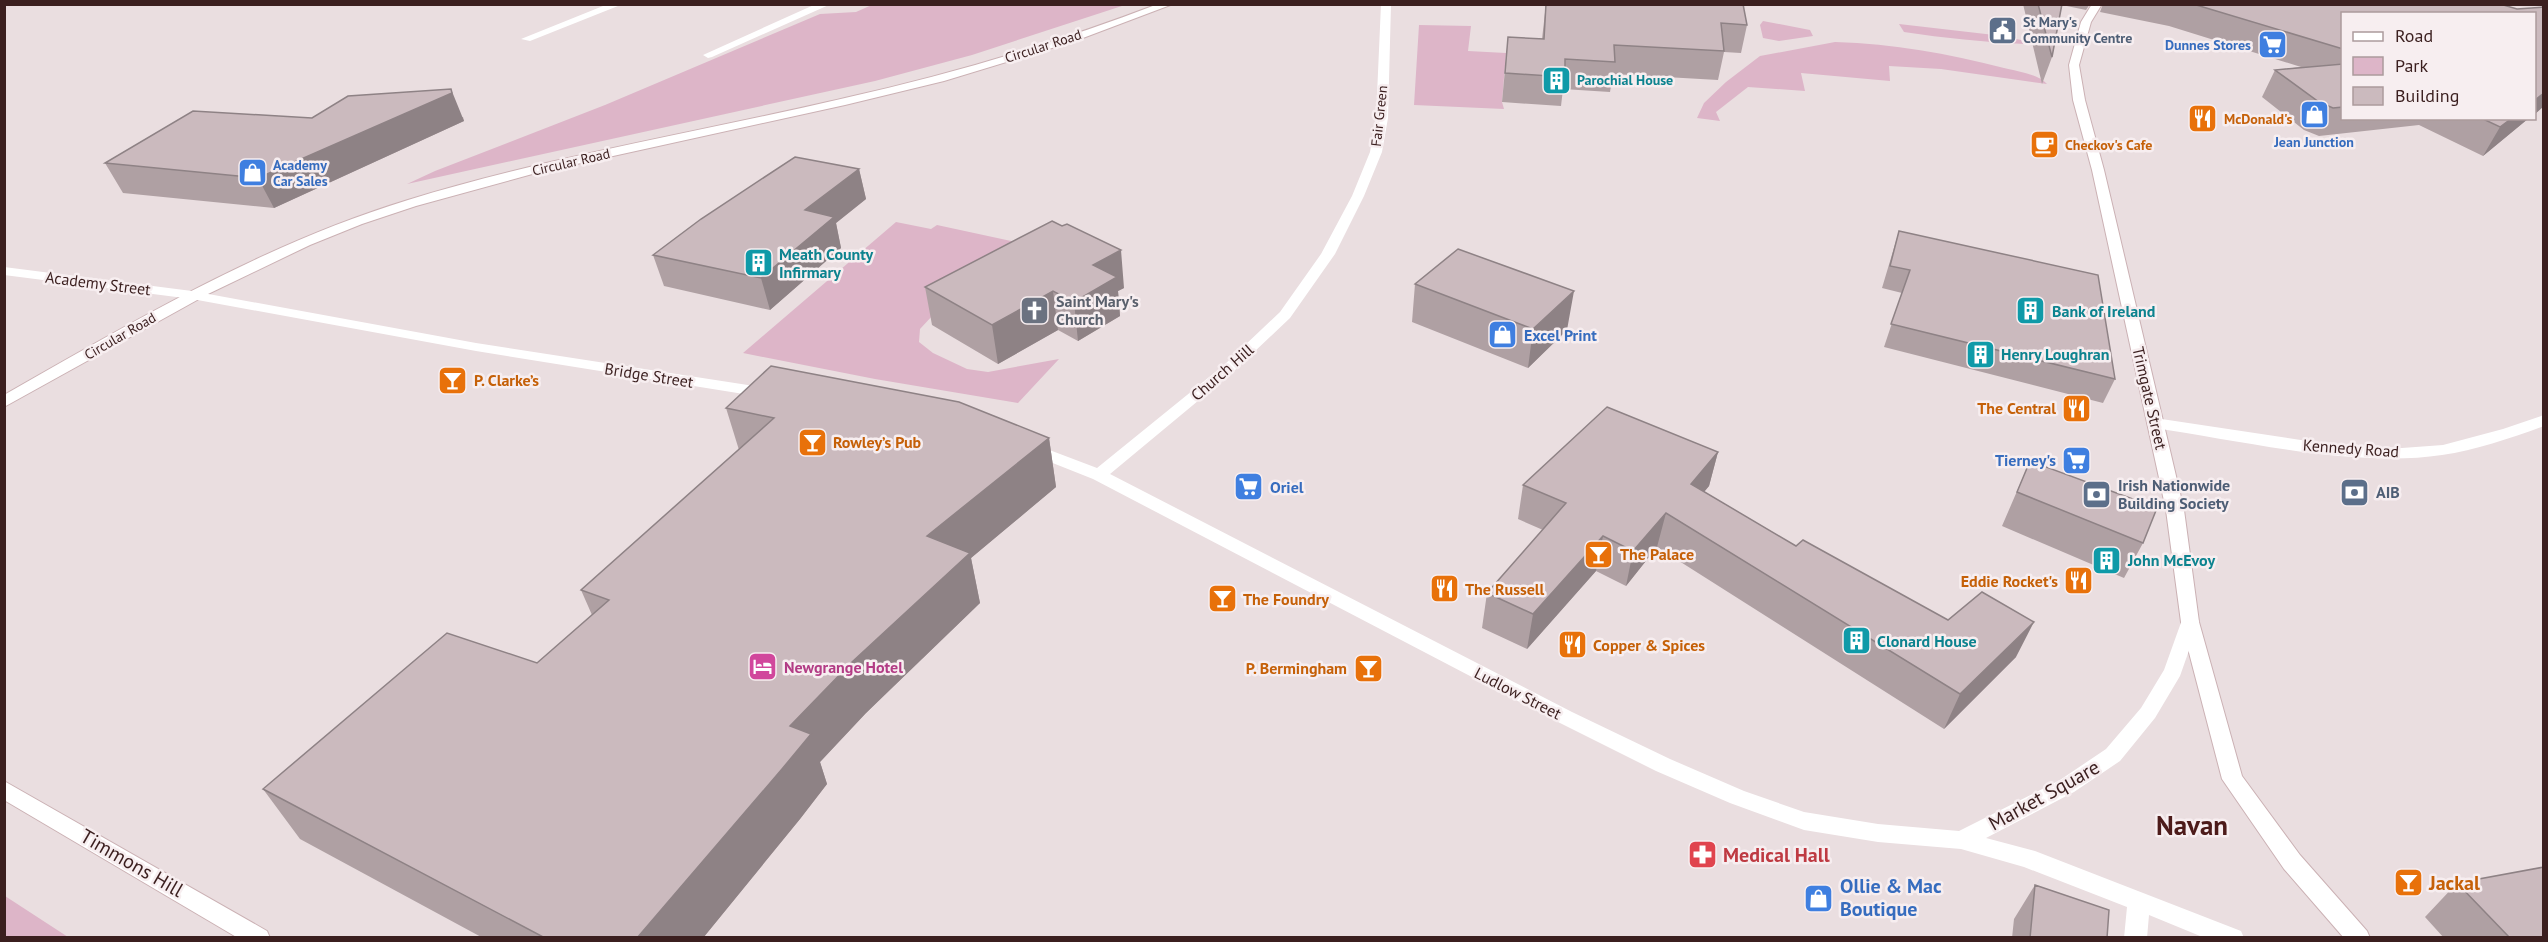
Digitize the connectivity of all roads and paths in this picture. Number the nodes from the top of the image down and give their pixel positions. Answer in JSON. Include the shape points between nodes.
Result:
{"nodes":[{"id":1,"x":618,"y":4,"type":"edge"},
{"id":2,"x":826,"y":4,"type":"edge"},
{"id":3,"x":1168,"y":4,"type":"edge"},
{"id":4,"x":1386,"y":4,"type":"edge"},
{"id":5,"x":2097,"y":4,"type":"edge"},
{"id":6,"x":526,"y":39,"type":"dead end"},
{"id":7,"x":708,"y":55,"type":"dead end"},
{"id":8,"x":1328,"y":254,"type":"joint"},
{"id":9,"x":4,"y":271,"type":"edge"},
{"id":10,"x":192,"y":295,"type":"junction"},
{"id":11,"x":785,"y":396,"type":"edge"},
{"id":12,"x":4,"y":402,"type":"edge"},
{"id":13,"x":2544,"y":420,"type":"edge"},
{"id":14,"x":2155,"y":423,"type":"junction"},
{"id":15,"x":1016,"y":443,"type":"edge"},
{"id":16,"x":1099,"y":475,"type":"junction"},
{"id":17,"x":2190,"y":622,"type":"junction"},
{"id":18,"x":4,"y":789,"type":"edge"},
{"id":19,"x":1961,"y":840,"type":"junction"},
{"id":20,"x":2139,"y":902,"type":"junction"},
{"id":21,"x":258,"y":938,"type":"edge"},
{"id":22,"x":2135,"y":938,"type":"edge"},
{"id":23,"x":2233,"y":938,"type":"edge"},
{"id":24,"x":2359,"y":938,"type":"edge"}],
"edges":[{"from":1,"to":6,"type":"street"},
{"from":2,"to":7,"type":"street"},
{"from":3,"to":10,"type":"street","name":"Circular Road","via":[[908,87],[498,178],[408,204],[313,238]]},
{"from":4,"to":8,"type":"street","name":"Fair Green","via":[[1382,118],[1376,152]]},
{"from":5,"to":14,"type":"street","name":"Trimgate Street","via":[[2086,22],[2074,64],[2079,100]]},
{"from":8,"to":16,"type":"street","name":"Church Hill","via":[[1285,315],[1229,368]]},
{"from":9,"to":10,"type":"street","name":"Academy Street"},
{"from":10,"to":11,"type":"street","name":"Bridge Street","via":[[476,347]]},
{"from":10,"to":12,"type":"street","name":"Circular Road"},
{"from":13,"to":14,"type":"street","name":"Kennedy Road","via":[[2443,450],[2402,453],[2327,449]]},
{"from":14,"to":17,"type":"street","name":"Trimgate Street","via":[[2175,510]]},
{"from":15,"to":16,"type":"street"},
{"from":16,"to":19,"type":"street","name":"Ludlow Street","via":[[1555,712],[1737,797],[1804,821],[1878,833]]},
{"from":17,"to":19,"type":"street","name":"Market Square","via":[[2173,671],[2148,713],[2113,755],[2067,786]]},
{"from":17,"to":24,"type":"street","via":[[2232,779],[2292,862]]},
{"from":18,"to":21,"type":"street","name":"Timmons Hill"},
{"from":19,"to":20,"type":"street","name":"Market Square","via":[[2027,858]]},
{"from":20,"to":22,"type":"street"},
{"from":20,"to":23,"type":"street","name":"Market Square"}]}
